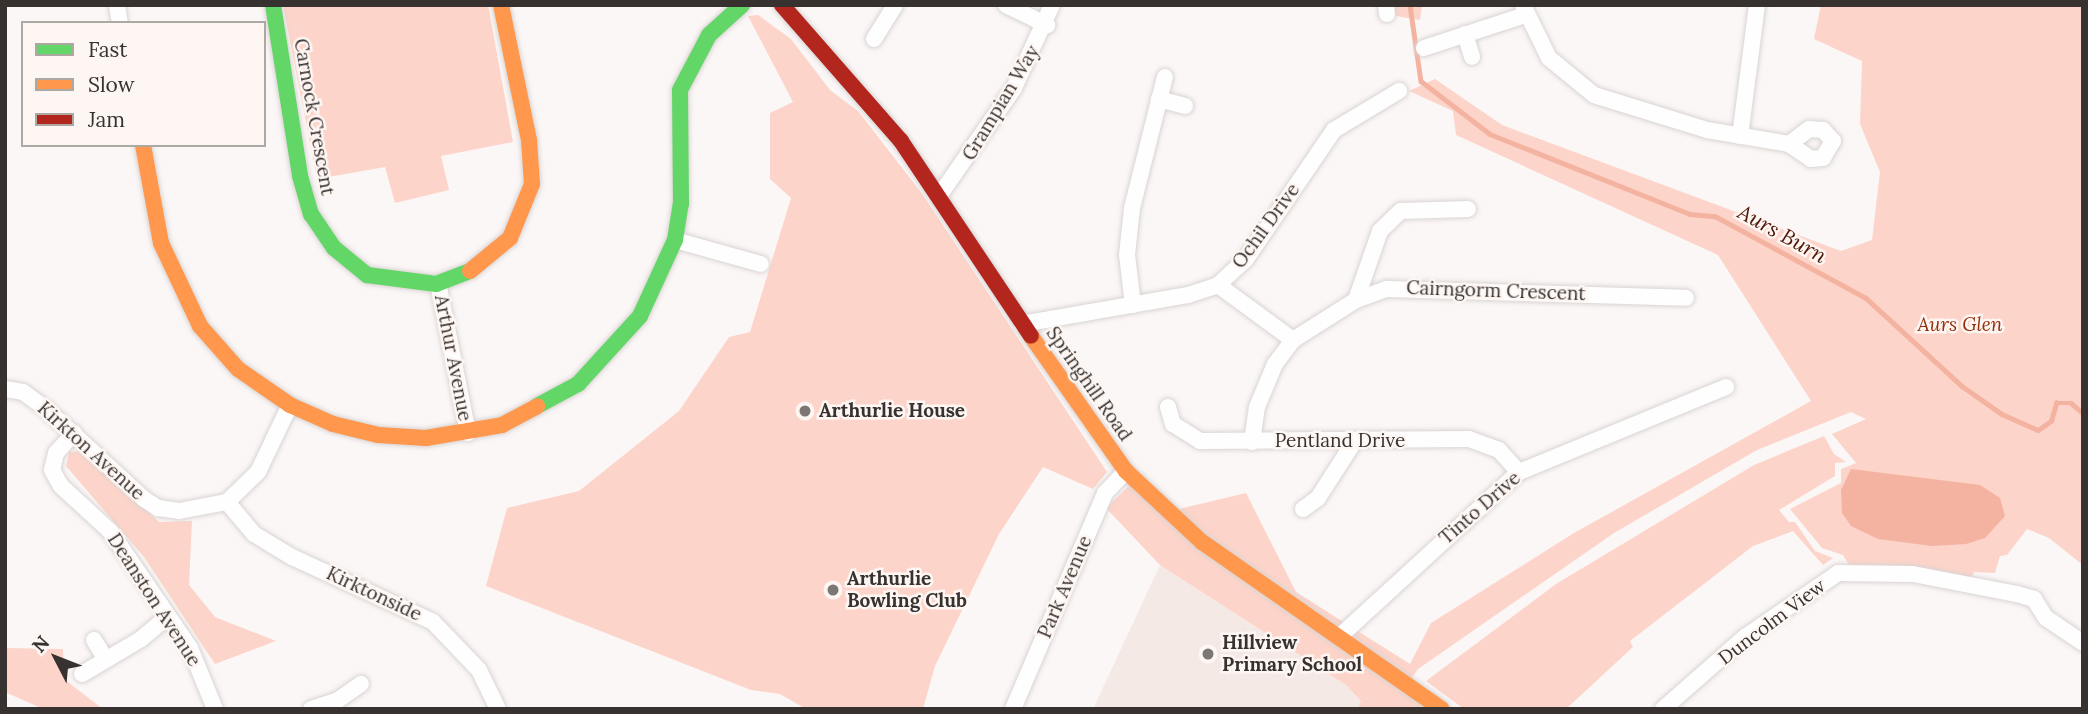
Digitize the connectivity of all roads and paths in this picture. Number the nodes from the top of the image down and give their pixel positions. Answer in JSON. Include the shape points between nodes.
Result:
{"nodes":[{"id":1,"x":273,"y":5,"type":"edge"},
{"id":2,"x":501,"y":5,"type":"edge"},
{"id":3,"x":742,"y":5,"type":"edge"},
{"id":4,"x":782,"y":5,"type":"edge"},
{"id":5,"x":895,"y":5,"type":"edge"},
{"id":6,"x":1006,"y":5,"type":"edge"},
{"id":7,"x":1052,"y":5,"type":"edge"},
{"id":8,"x":1757,"y":5,"type":"edge"},
{"id":9,"x":1524,"y":10,"type":"edge"},
{"id":10,"x":1047,"y":25,"type":"junction"},
{"id":11,"x":1465,"y":34,"type":"junction"},
{"id":12,"x":874,"y":40,"type":"dead end"},
{"id":13,"x":1424,"y":48,"type":"dead end"},
{"id":14,"x":1472,"y":57,"type":"dead end"},
{"id":15,"x":1165,"y":76,"type":"dead end"},
{"id":16,"x":1399,"y":91,"type":"dead end"},
{"id":17,"x":1159,"y":99,"type":"junction"},
{"id":18,"x":1185,"y":106,"type":"dead end"},
{"id":19,"x":1740,"y":136,"type":"junction"},
{"id":20,"x":1789,"y":144,"type":"dead end"},
{"id":21,"x":143,"y":147,"type":"edge"},
{"id":22,"x":939,"y":196,"type":"junction"},
{"id":23,"x":1468,"y":209,"type":"dead end"},
{"id":24,"x":675,"y":240,"type":"junction"},
{"id":25,"x":761,"y":264,"type":"dead end"},
{"id":26,"x":438,"y":284,"type":"junction"},
{"id":27,"x":1218,"y":285,"type":"junction"},
{"id":28,"x":1686,"y":298,"type":"dead end"},
{"id":29,"x":1356,"y":300,"type":"junction"},
{"id":30,"x":1133,"y":305,"type":"junction"},
{"id":31,"x":1022,"y":324,"type":"junction"},
{"id":32,"x":1293,"y":340,"type":"junction"},
{"id":33,"x":1726,"y":387,"type":"dead end"},
{"id":34,"x":5,"y":389,"type":"edge"},
{"id":35,"x":290,"y":405,"type":"junction"},
{"id":36,"x":1168,"y":407,"type":"dead end"},
{"id":37,"x":74,"y":433,"type":"junction"},
{"id":38,"x":468,"y":433,"type":"junction"},
{"id":39,"x":1252,"y":442,"type":"junction"},
{"id":40,"x":1354,"y":442,"type":"junction"},
{"id":41,"x":1126,"y":471,"type":"junction"},
{"id":42,"x":1519,"y":472,"type":"junction"},
{"id":43,"x":227,"y":502,"type":"junction"},
{"id":44,"x":1303,"y":509,"type":"dead end"},
{"id":45,"x":167,"y":617,"type":"junction"},
{"id":46,"x":1339,"y":637,"type":"junction"},
{"id":47,"x":94,"y":640,"type":"dead end"},
{"id":48,"x":2083,"y":643,"type":"edge"},
{"id":49,"x":106,"y":660,"type":"junction"},
{"id":50,"x":82,"y":674,"type":"dead end"},
{"id":51,"x":361,"y":684,"type":"dead end"},
{"id":52,"x":340,"y":704,"type":"edge"},
{"id":53,"x":215,"y":709,"type":"edge"},
{"id":54,"x":311,"y":709,"type":"edge"},
{"id":55,"x":498,"y":709,"type":"edge"},
{"id":56,"x":1013,"y":709,"type":"edge"},
{"id":57,"x":1441,"y":709,"type":"edge"},
{"id":58,"x":1663,"y":709,"type":"edge"}],
"edges":[{"from":1,"to":26,"type":"street","name":"Carnock Crescent","via":[[300,176],[311,214],[334,248],[367,275]]},
{"from":2,"to":26,"type":"street","name":"Carnock Crescent","via":[[528,140],[532,184],[510,238],[479,268]]},
{"from":3,"to":24,"type":"street","via":[[709,35],[680,90],[681,204]]},
{"from":4,"to":22,"type":"street","name":"Springhill Road","via":[[901,141]]},
{"from":5,"to":12,"type":"street"},
{"from":6,"to":10,"type":"street"},
{"from":7,"to":10,"type":"street","name":"Grampian Way"},
{"from":8,"to":19,"type":"street"},
{"from":9,"to":11,"type":"street"},
{"from":9,"to":19,"type":"street","via":[[1549,58],[1594,95]]},
{"from":10,"to":22,"type":"street","name":"Grampian Way","via":[[1014,88]]},
{"from":11,"to":13,"type":"street"},
{"from":11,"to":14,"type":"street"},
{"from":15,"to":17,"type":"street"},
{"from":16,"to":27,"type":"street","name":"Ochil Drive","via":[[1334,130],[1246,259]]},
{"from":17,"to":18,"type":"street"},
{"from":17,"to":30,"type":"street","via":[[1132,208],[1127,255]]},
{"from":19,"to":20,"type":"street"},
{"from":21,"to":35,"type":"street","via":[[161,243],[200,326],[238,369]]},
{"from":22,"to":31,"type":"street","name":"Springhill Road"},
{"from":23,"to":29,"type":"street","via":[[1401,212],[1389,221],[1380,231]]},
{"from":24,"to":25,"type":"street"},
{"from":24,"to":38,"type":"street","via":[[640,316],[578,384],[502,425]]},
{"from":26,"to":38,"type":"street","name":"Arthur Avenue"},
{"from":27,"to":30,"type":"street","name":"Ochil Drive"},
{"from":27,"to":32,"type":"street"},
{"from":28,"to":29,"type":"street","name":"Cairngorm Crescent","via":[[1657,293],[1408,287]]},
{"from":29,"to":32,"type":"street","name":"Cairngorm Crescent"},
{"from":30,"to":31,"type":"street","name":"Ochil Drive"},
{"from":31,"to":41,"type":"street","name":"Springhill Road"},
{"from":32,"to":39,"type":"street","name":"Cairngorm Crescent","via":[[1275,364],[1256,407]]},
{"from":33,"to":42,"type":"street","name":"Tinto Drive"},
{"from":34,"to":37,"type":"street","name":"Kirkton Avenue","via":[[23,392]]},
{"from":35,"to":38,"type":"street","via":[[333,424],[378,435],[426,438]]},
{"from":35,"to":43,"type":"street","via":[[258,472]]},
{"from":36,"to":39,"type":"street","name":"Pentland Drive","via":[[1173,424],[1185,435],[1200,441]]},
{"from":37,"to":43,"type":"street","name":"Kirkton Avenue","via":[[158,508],[196,510]]},
{"from":37,"to":45,"type":"street","name":"Deanston Avenue","via":[[56,453],[52,470],[61,486],[110,531]]},
{"from":39,"to":40,"type":"street","name":"Pentland Drive"},
{"from":40,"to":42,"type":"street","name":"Pentland Drive","via":[[1469,439],[1499,450]]},
{"from":40,"to":44,"type":"street","via":[[1318,498]]},
{"from":41,"to":46,"type":"street","name":"Springhill Road","via":[[1202,541]]},
{"from":41,"to":56,"type":"street","name":"Park Avenue","via":[[1105,493]]},
{"from":42,"to":46,"type":"street","name":"Tinto Drive"},
{"from":43,"to":55,"type":"street","name":"Kirktonside","via":[[254,534],[433,622],[479,670]]},
{"from":45,"to":49,"type":"street"},
{"from":45,"to":53,"type":"street","name":"Deanston Avenue","via":[[190,648]]},
{"from":46,"to":57,"type":"street","name":"Springhill Road"},
{"from":47,"to":49,"type":"street"},
{"from":48,"to":58,"type":"street","name":"Duncolm View","via":[[2046,618],[2034,599],[2017,594],[1913,574],[1838,573],[1745,637]]},
{"from":49,"to":50,"type":"street"},
{"from":51,"to":52,"type":"street"},
{"from":52,"to":54,"type":"street"}]}
